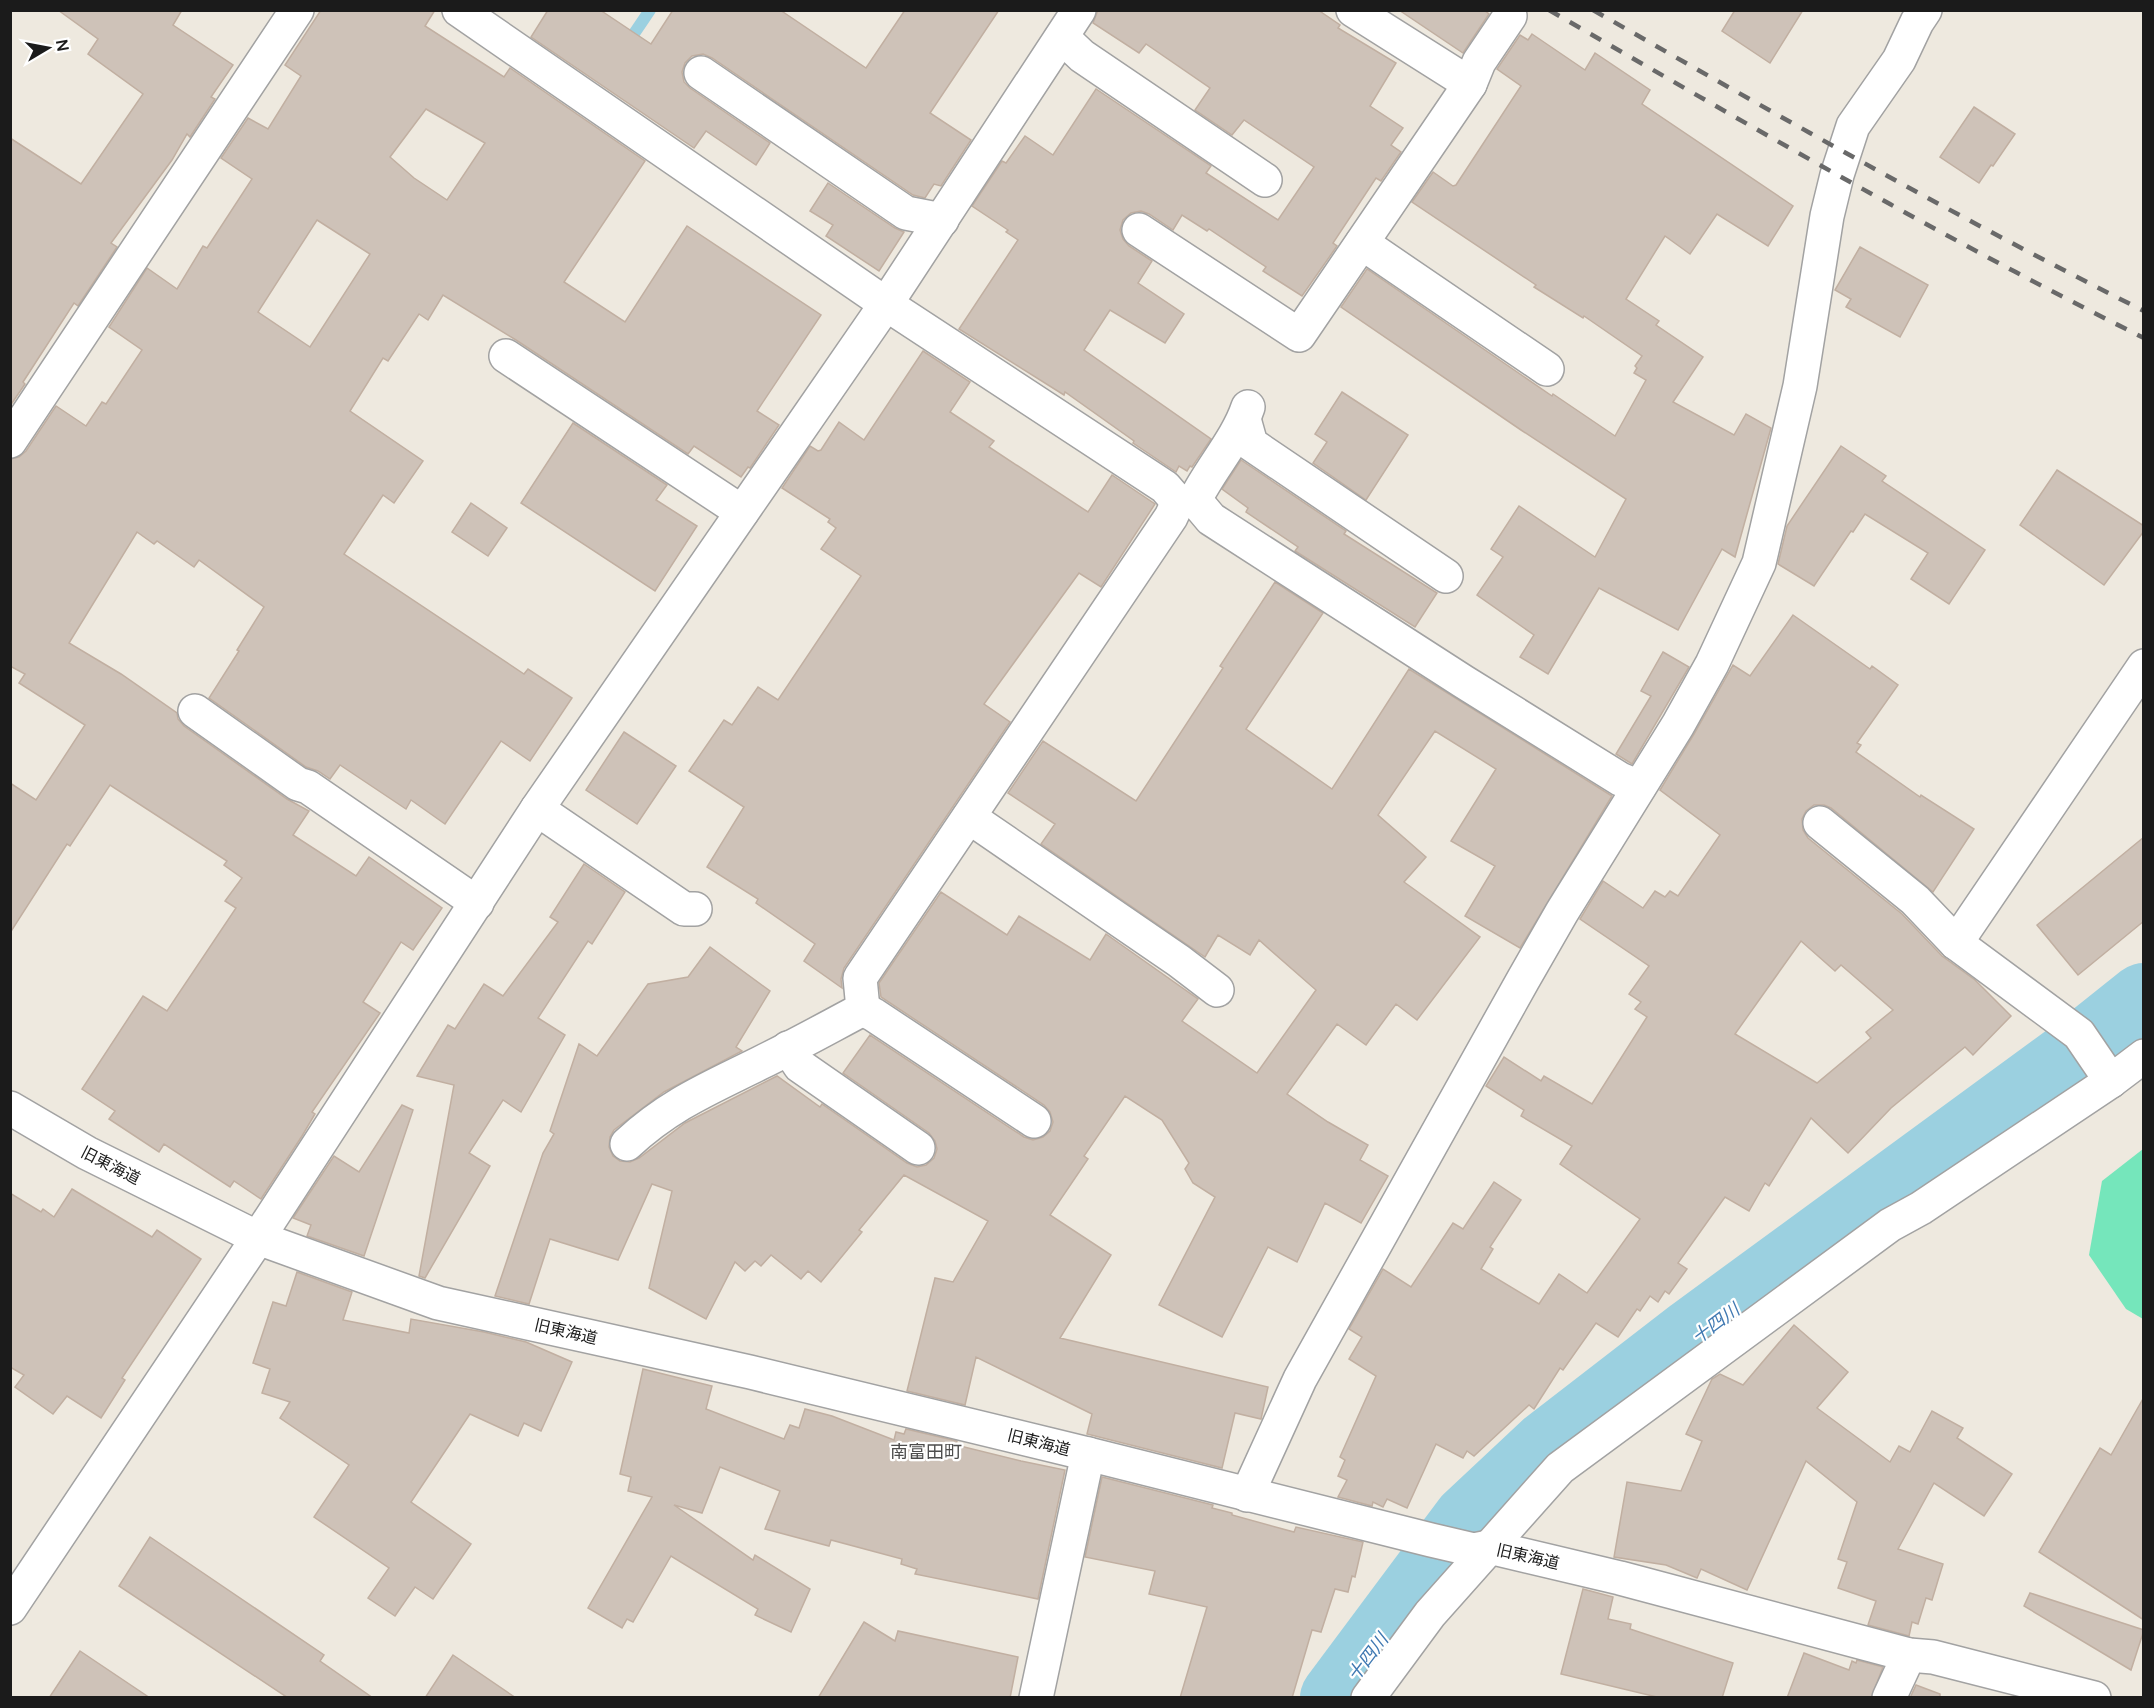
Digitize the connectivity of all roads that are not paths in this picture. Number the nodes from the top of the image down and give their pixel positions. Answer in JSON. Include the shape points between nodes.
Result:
{"nodes":[{"id":1,"x":297,"y":10,"type":"edge"},
{"id":2,"x":1353,"y":10,"type":"edge"},
{"id":3,"x":1925,"y":10,"type":"edge"},
{"id":4,"x":466,"y":12,"type":"edge"},
{"id":5,"x":1510,"y":16,"type":"dead end"},
{"id":6,"x":1071,"y":24,"type":"edge"},
{"id":7,"x":701,"y":73,"type":"dead end"},
{"id":8,"x":1470,"y":84,"type":"junction"},
{"id":9,"x":1265,"y":180,"type":"dead end"},
{"id":10,"x":942,"y":219,"type":"junction"},
{"id":11,"x":1139,"y":230,"type":"dead end"},
{"id":12,"x":1362,"y":243,"type":"junction"},
{"id":13,"x":886,"y":304,"type":"junction"},
{"id":14,"x":506,"y":356,"type":"dead end"},
{"id":15,"x":1547,"y":369,"type":"dead end"},
{"id":16,"x":10,"y":441,"type":"edge"},
{"id":17,"x":1186,"y":501,"type":"junction"},
{"id":18,"x":742,"y":512,"type":"junction"},
{"id":19,"x":1446,"y":576,"type":"dead end"},
{"id":20,"x":2144,"y":666,"type":"edge"},
{"id":21,"x":195,"y":711,"type":"dead end"},
{"id":22,"x":1639,"y":787,"type":"junction"},
{"id":23,"x":537,"y":809,"type":"junction"},
{"id":24,"x":969,"y":817,"type":"junction"},
{"id":25,"x":1820,"y":823,"type":"dead end"},
{"id":26,"x":477,"y":903,"type":"junction"},
{"id":27,"x":695,"y":909,"type":"dead end"},
{"id":28,"x":1956,"y":943,"type":"junction"},
{"id":29,"x":1217,"y":990,"type":"dead end"},
{"id":30,"x":863,"y":1009,"type":"junction"},
{"id":31,"x":788,"y":1048,"type":"junction"},
{"id":32,"x":2144,"y":1056,"type":"edge"},
{"id":33,"x":2106,"y":1074,"type":"junction"},
{"id":34,"x":10,"y":1108,"type":"edge"},
{"id":35,"x":1034,"y":1121,"type":"dead end"},
{"id":36,"x":627,"y":1144,"type":"dead end"},
{"id":37,"x":918,"y":1148,"type":"dead end"},
{"id":38,"x":258,"y":1238,"type":"junction"},
{"id":39,"x":1088,"y":1454,"type":"junction"},
{"id":40,"x":1247,"y":1495,"type":"junction"},
{"id":41,"x":1482,"y":1548,"type":"junction"},
{"id":42,"x":10,"y":1608,"type":"edge"},
{"id":43,"x":1909,"y":1655,"type":"junction"},
{"id":44,"x":1036,"y":1698,"type":"edge"},
{"id":45,"x":1368,"y":1698,"type":"edge"},
{"id":46,"x":1889,"y":1698,"type":"edge"},
{"id":47,"x":2094,"y":1698,"type":"edge"}],
"edges":[{"from":1,"to":16,"type":"street"},
{"from":2,"to":8,"type":"street"},
{"from":3,"to":22,"type":"street","via":[[1899,60],[1853,126],[1837,175],[1800,386],[1759,563],[1712,664]]},
{"from":4,"to":13,"type":"street"},
{"from":5,"to":8,"type":"street","via":[[1479,62]]},
{"from":6,"to":9,"type":"street","via":[[1082,56]]},
{"from":6,"to":10,"type":"street"},
{"from":7,"to":10,"type":"street","via":[[906,213]]},
{"from":8,"to":12,"type":"street"},
{"from":10,"to":13,"type":"street"},
{"from":11,"to":12,"type":"street","via":[[1299,335]]},
{"from":12,"to":15,"type":"street"},
{"from":13,"to":17,"type":"street"},
{"from":13,"to":18,"type":"street"},
{"from":14,"to":18,"type":"street"},
{"from":17,"to":19,"type":"street","via":[[1204,481],[1246,412],[1251,444]]},
{"from":17,"to":22,"type":"street","via":[[1484,694]]},
{"from":17,"to":24,"type":"street","via":[[1164,527]]},
{"from":18,"to":23,"type":"street"},
{"from":20,"to":28,"type":"street"},
{"from":21,"to":26,"type":"street"},
{"from":22,"to":40,"type":"street","via":[[1529,971],[1300,1379]]},
{"from":23,"to":26,"type":"street"},
{"from":23,"to":27,"type":"street","via":[[684,909]]},
{"from":24,"to":29,"type":"street"},
{"from":24,"to":30,"type":"street","via":[[860,978]]},
{"from":25,"to":28,"type":"street","via":[[1915,900]]},
{"from":26,"to":38,"type":"street"},
{"from":28,"to":33,"type":"street","via":[[2079,1034]]},
{"from":30,"to":31,"type":"street"},
{"from":30,"to":35,"type":"street"},
{"from":31,"to":36,"type":"street","via":[[687,1098],[648,1124]]},
{"from":31,"to":37,"type":"street","via":[[800,1066]]},
{"from":32,"to":33,"type":"street"},
{"from":33,"to":41,"type":"street","via":[[1921,1208],[1890,1225],[1560,1468]]},
{"from":34,"to":38,"type":"street","name":"旧東海道","via":[[87,1153]]},
{"from":38,"to":39,"type":"street","name":"旧東海道","via":[[438,1303],[750,1372]]},
{"from":38,"to":42,"type":"street"},
{"from":39,"to":40,"type":"street","name":"旧東海道"},
{"from":39,"to":44,"type":"street"},
{"from":40,"to":41,"type":"street","name":"旧東海道","via":[[1431,1540]]},
{"from":41,"to":43,"type":"street","name":"旧東海道","via":[[1620,1578]]},
{"from":41,"to":45,"type":"street"},
{"from":43,"to":46,"type":"street"},
{"from":43,"to":47,"type":"street","name":"旧東海道","via":[[1933,1657]]}]}
